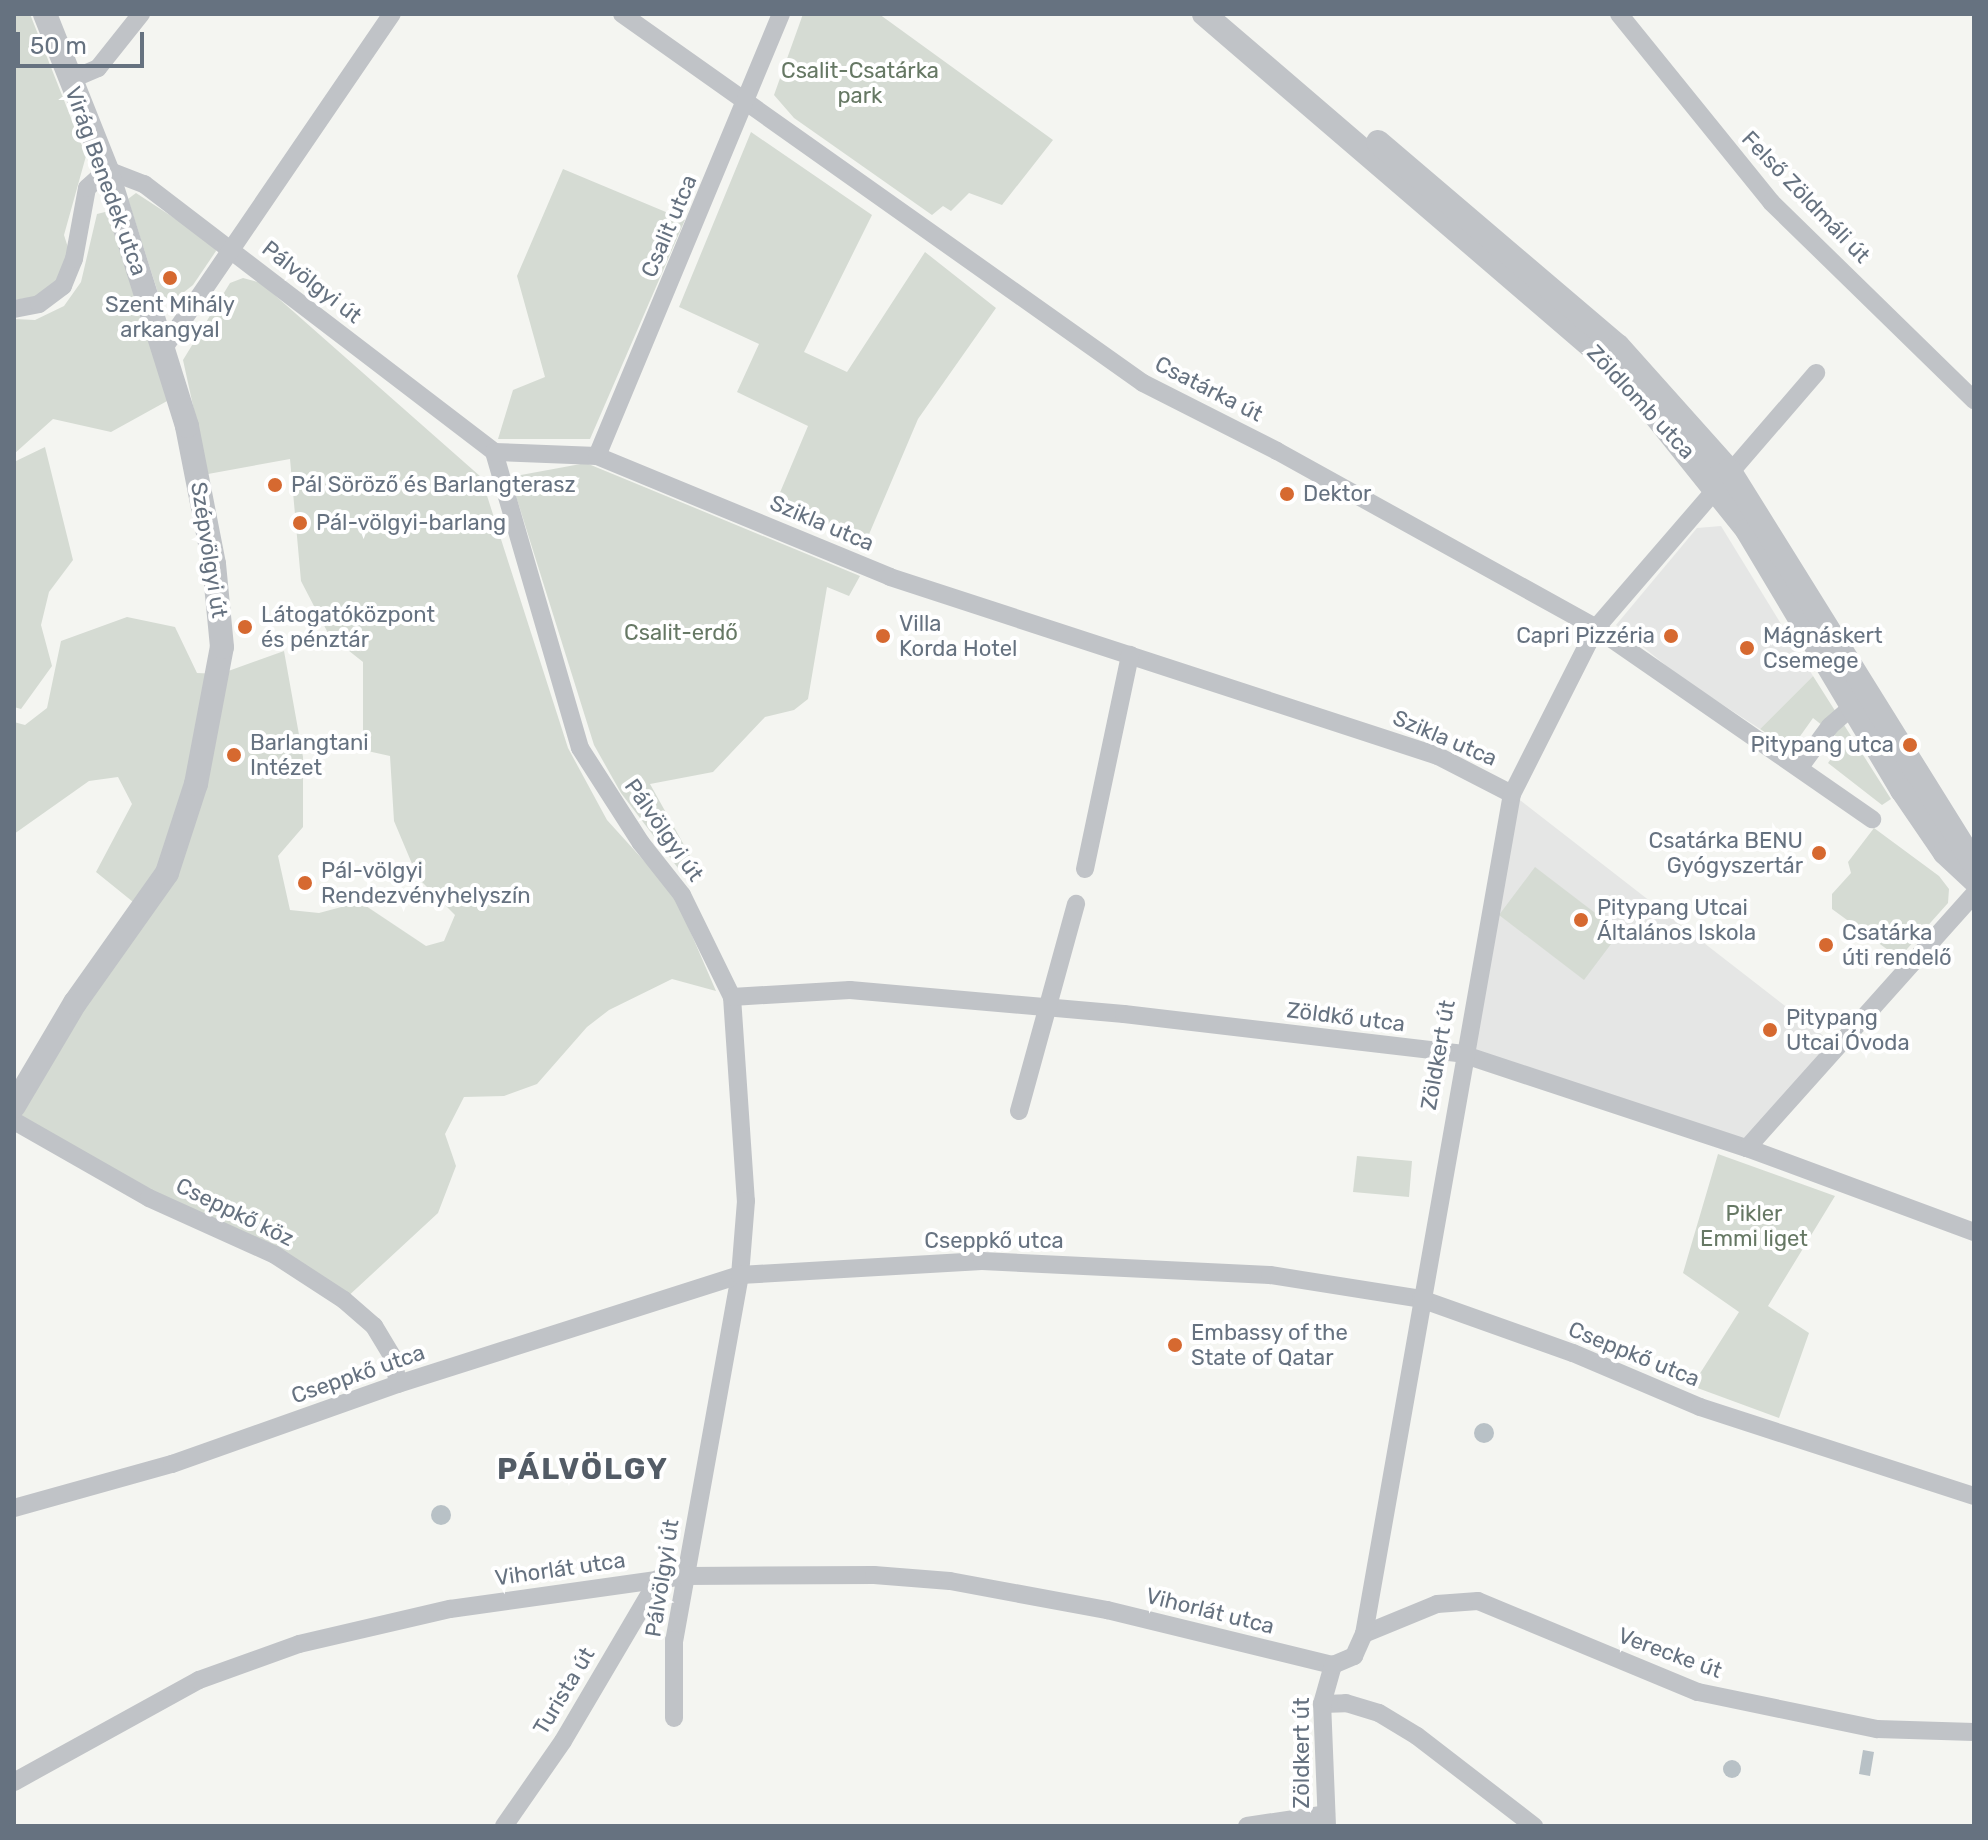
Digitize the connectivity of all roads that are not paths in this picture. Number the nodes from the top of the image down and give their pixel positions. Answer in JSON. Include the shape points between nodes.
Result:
{"nodes":[{"id":1,"x":45,"y":14,"type":"edge"},
{"id":2,"x":141,"y":14,"type":"edge"},
{"id":3,"x":392,"y":14,"type":"edge"},
{"id":4,"x":622,"y":14,"type":"edge"},
{"id":5,"x":781,"y":14,"type":"edge"},
{"id":6,"x":1204,"y":14,"type":"edge"},
{"id":7,"x":1228,"y":14,"type":"edge"},
{"id":8,"x":1619,"y":14,"type":"edge"},
{"id":9,"x":70,"y":80,"type":"junction"},
{"id":10,"x":746,"y":106,"type":"junction"},
{"id":11,"x":107,"y":170,"type":"junction"},
{"id":12,"x":232,"y":249,"type":"junction"},
{"id":13,"x":14,"y":309,"type":"edge"},
{"id":14,"x":164,"y":348,"type":"junction"},
{"id":15,"x":1816,"y":373,"type":"dead end"},
{"id":16,"x":1974,"y":400,"type":"edge"},
{"id":17,"x":494,"y":452,"type":"junction"},
{"id":18,"x":597,"y":456,"type":"junction"},
{"id":19,"x":1722,"y":478,"type":"junction"},
{"id":20,"x":1596,"y":628,"type":"junction"},
{"id":21,"x":1130,"y":655,"type":"junction"},
{"id":22,"x":1834,"y":658,"type":"junction"},
{"id":23,"x":1852,"y":707,"type":"junction"},
{"id":24,"x":1800,"y":767,"type":"junction"},
{"id":25,"x":1512,"y":794,"type":"junction"},
{"id":26,"x":1872,"y":819,"type":"dead end"},
{"id":27,"x":1974,"y":864,"type":"edge"},
{"id":28,"x":1085,"y":869,"type":"dead end"},
{"id":29,"x":1974,"y":880,"type":"edge"},
{"id":30,"x":1974,"y":894,"type":"edge"},
{"id":31,"x":1076,"y":904,"type":"dead end"},
{"id":32,"x":732,"y":997,"type":"junction"},
{"id":33,"x":1050,"y":1007,"type":"junction"},
{"id":34,"x":1462,"y":1054,"type":"junction"},
{"id":35,"x":14,"y":1106,"type":"edge"},
{"id":36,"x":1019,"y":1111,"type":"dead end"},
{"id":37,"x":14,"y":1121,"type":"edge"},
{"id":38,"x":1747,"y":1148,"type":"junction"},
{"id":39,"x":1974,"y":1232,"type":"edge"},
{"id":40,"x":740,"y":1275,"type":"junction"},
{"id":41,"x":1421,"y":1299,"type":"junction"},
{"id":42,"x":398,"y":1384,"type":"junction"},
{"id":43,"x":1974,"y":1496,"type":"edge"},
{"id":44,"x":14,"y":1508,"type":"edge"},
{"id":45,"x":685,"y":1576,"type":"junction"},
{"id":46,"x":659,"y":1578,"type":"junction"},
{"id":47,"x":1364,"y":1634,"type":"junction"},
{"id":48,"x":1333,"y":1665,"type":"junction"},
{"id":49,"x":1322,"y":1704,"type":"junction"},
{"id":50,"x":674,"y":1718,"type":"dead end"},
{"id":51,"x":1974,"y":1732,"type":"edge"},
{"id":52,"x":14,"y":1782,"type":"edge"},
{"id":53,"x":1326,"y":1820,"type":"edge"},
{"id":54,"x":504,"y":1826,"type":"edge"},
{"id":55,"x":1247,"y":1826,"type":"edge"},
{"id":56,"x":1534,"y":1826,"type":"edge"}],
"edges":[{"from":1,"to":9,"type":"street","name":"Virág Benedek utca"},
{"from":2,"to":9,"type":"street","via":[[98,68]]},
{"from":3,"to":12,"type":"street"},
{"from":4,"to":10,"type":"street","name":"Csatárka út"},
{"from":5,"to":10,"type":"street","name":"Csalit utca"},
{"from":6,"to":19,"type":"street","name":"Zöldlomb utca","via":[[1592,347]]},
{"from":7,"to":19,"type":"street","name":"Zöldlomb utca","via":[[1618,346]]},
{"from":8,"to":16,"type":"street","name":"Felső Zöldmáli út","via":[[1771,202]]},
{"from":9,"to":11,"type":"street","name":"Virág Benedek utca"},
{"from":10,"to":18,"type":"street","name":"Csalit utca"},
{"from":10,"to":20,"type":"street","name":"Csatárka út","via":[[1143,383]]},
{"from":11,"to":12,"type":"street","name":"Pálvölgyi út","via":[[144,184]]},
{"from":11,"to":13,"type":"street","via":[[87,188],[74,259],[63,286],[39,304]]},
{"from":11,"to":14,"type":"street","name":"Virág Benedek utca"},
{"from":12,"to":14,"type":"street"},
{"from":12,"to":17,"type":"street","name":"Pálvölgyi út"},
{"from":14,"to":35,"type":"street","name":"Szépvölgyi út","via":[[210,539],[222,620],[220,674],[196,784],[167,873],[75,1003]]},
{"from":15,"to":19,"type":"street","name":"Zöldkert út"},
{"from":17,"to":18,"type":"street","name":"Szikla utca"},
{"from":17,"to":32,"type":"street","name":"Pálvölgyi út","via":[[580,748],[641,843],[682,895]]},
{"from":18,"to":21,"type":"street","name":"Szikla utca","via":[[890,577]]},
{"from":19,"to":20,"type":"street","name":"Zöldkert út"},
{"from":19,"to":22,"type":"street","name":"Zöldlomb utca"},
{"from":20,"to":24,"type":"street","name":"Csatárka út"},
{"from":20,"to":25,"type":"street","name":"Zöldkert út"},
{"from":21,"to":25,"type":"street","name":"Szikla utca","via":[[1438,756]]},
{"from":21,"to":28,"type":"street"},
{"from":22,"to":23,"type":"street","name":"Zöldlomb utca"},
{"from":22,"to":27,"type":"street","name":"Zöldlomb utca"},
{"from":23,"to":24,"type":"street"},
{"from":23,"to":29,"type":"street","name":"Zöldlomb utca","via":[[1945,853]]},
{"from":24,"to":26,"type":"street","name":"Csatárka út"},
{"from":25,"to":34,"type":"street","name":"Zöldkert út"},
{"from":30,"to":38,"type":"street"},
{"from":31,"to":33,"type":"street"},
{"from":32,"to":33,"type":"street","name":"Zöldkő utca","via":[[850,990]]},
{"from":32,"to":40,"type":"street","name":"Pálvölgyi út","via":[[746,1201]]},
{"from":33,"to":34,"type":"street","name":"Zöldkő utca"},
{"from":33,"to":36,"type":"street"},
{"from":34,"to":38,"type":"street","name":"Zöldkő utca"},
{"from":34,"to":41,"type":"street","name":"Zöldkert út"},
{"from":37,"to":42,"type":"street","name":"Cseppkő köz","via":[[149,1198],[275,1255],[344,1300],[374,1326],[393,1358]]},
{"from":38,"to":39,"type":"street","name":"Zöldkő utca"},
{"from":40,"to":41,"type":"street","name":"Cseppkő utca","via":[[982,1261],[1270,1275]]},
{"from":40,"to":42,"type":"street","name":"Cseppkő utca"},
{"from":40,"to":45,"type":"street","name":"Pálvölgyi út"},
{"from":41,"to":43,"type":"street","name":"Cseppkő utca","via":[[1573,1353],[1700,1407]]},
{"from":41,"to":47,"type":"street","name":"Zöldkert út"},
{"from":42,"to":44,"type":"street","name":"Cseppkő utca","via":[[172,1464]]},
{"from":45,"to":46,"type":"street","name":"Vihorlát utca"},
{"from":45,"to":48,"type":"street","name":"Vihorlát utca","via":[[874,1575],[950,1581],[1107,1610]]},
{"from":45,"to":50,"type":"street","name":"Pálvölgyi út","via":[[674,1640]]},
{"from":46,"to":52,"type":"street","name":"Vihorlát utca","via":[[450,1609],[299,1644],[199,1680]]},
{"from":46,"to":54,"type":"street","name":"Turista út","via":[[563,1741]]},
{"from":47,"to":48,"type":"street","via":[[1354,1656]]},
{"from":47,"to":51,"type":"street","name":"Verecke út","via":[[1437,1604],[1478,1601],[1698,1692],[1877,1729]]},
{"from":48,"to":49,"type":"street","name":"Zöldkert út"},
{"from":49,"to":53,"type":"street","name":"Zöldkert út"},
{"from":49,"to":56,"type":"street","via":[[1346,1703],[1379,1713]]},
{"from":53,"to":55,"type":"street"}]}
